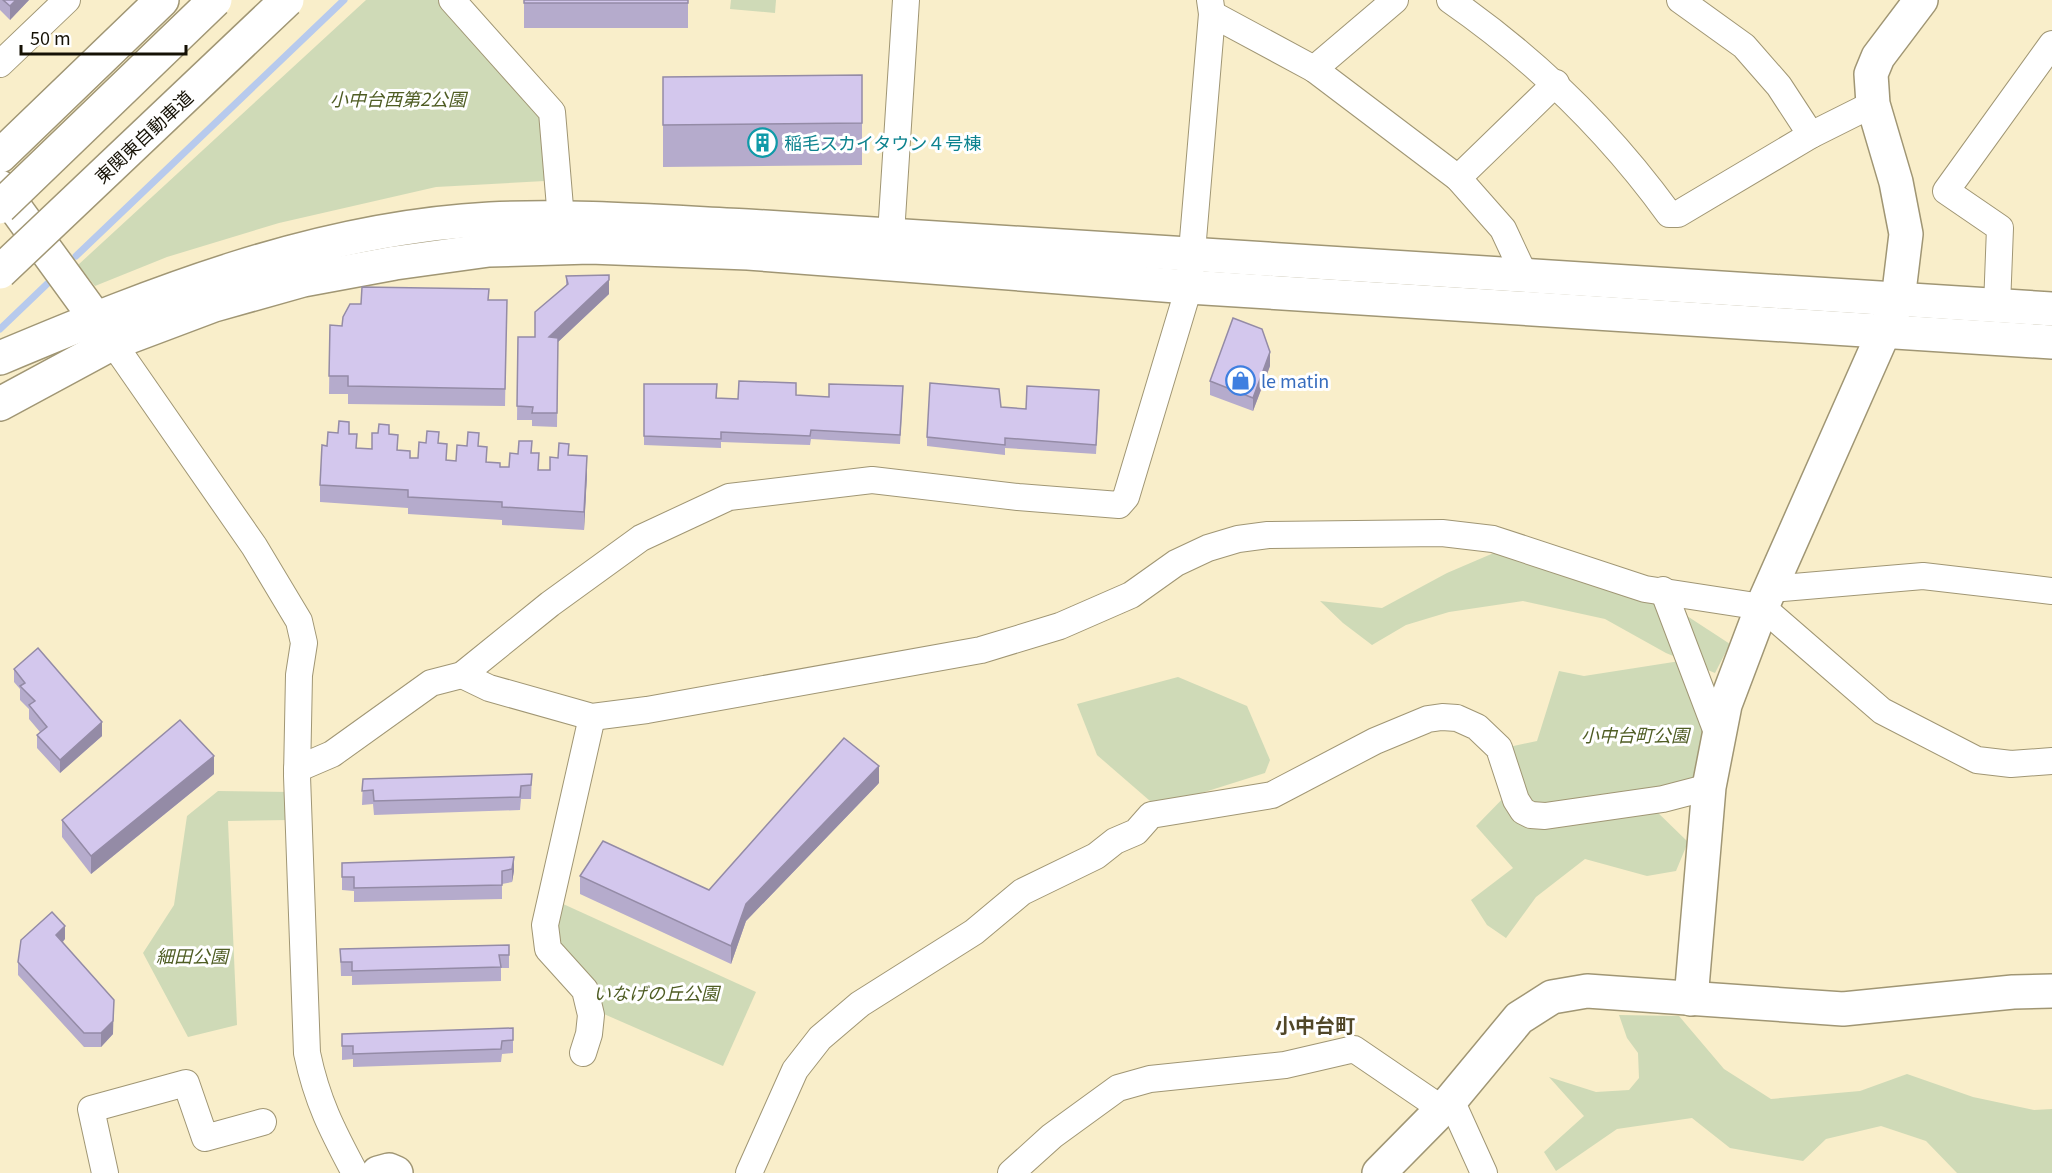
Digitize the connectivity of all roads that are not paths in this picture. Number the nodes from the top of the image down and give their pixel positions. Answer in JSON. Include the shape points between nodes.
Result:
{"nodes":[{"id":1,"x":67,"y":0,"type":"edge"},
{"id":2,"x":162,"y":0,"type":"edge"},
{"id":3,"x":215,"y":0,"type":"edge"},
{"id":4,"x":287,"y":0,"type":"edge"},
{"id":5,"x":452,"y":0,"type":"edge"},
{"id":6,"x":906,"y":0,"type":"edge"},
{"id":7,"x":1395,"y":0,"type":"edge"},
{"id":8,"x":1450,"y":0,"type":"edge"},
{"id":9,"x":1680,"y":0,"type":"edge"},
{"id":10,"x":1917,"y":1,"type":"edge"},
{"id":11,"x":1211,"y":7,"type":"edge"},
{"id":12,"x":2052,"y":44,"type":"edge"},
{"id":13,"x":0,"y":64,"type":"edge"},
{"id":14,"x":1314,"y":69,"type":"junction"},
{"id":15,"x":1556,"y":83,"type":"junction"},
{"id":16,"x":1873,"y":104,"type":"junction"},
{"id":17,"x":1811,"y":135,"type":"junction"},
{"id":18,"x":0,"y":156,"type":"edge"},
{"id":19,"x":1458,"y":178,"type":"junction"},
{"id":20,"x":0,"y":187,"type":"edge"},
{"id":21,"x":0,"y":207,"type":"edge"},
{"id":22,"x":561,"y":219,"type":"junction"},
{"id":23,"x":891,"y":234,"type":"junction"},
{"id":24,"x":1192,"y":254,"type":"junction"},
{"id":25,"x":0,"y":272,"type":"edge"},
{"id":26,"x":1524,"y":274,"type":"junction"},
{"id":27,"x":1189,"y":287,"type":"junction"},
{"id":28,"x":1898,"y":300,"type":"junction"},
{"id":29,"x":1997,"y":306,"type":"junction"},
{"id":30,"x":2052,"y":309,"type":"edge"},
{"id":31,"x":105,"y":330,"type":"junction"},
{"id":32,"x":1883,"y":332,"type":"junction"},
{"id":33,"x":2052,"y":342,"type":"edge"},
{"id":34,"x":0,"y":358,"type":"edge"},
{"id":35,"x":0,"y":405,"type":"edge"},
{"id":36,"x":1663,"y":590,"type":"junction"},
{"id":37,"x":2052,"y":591,"type":"edge"},
{"id":38,"x":1767,"y":598,"type":"junction"},
{"id":39,"x":462,"y":675,"type":"junction"},
{"id":40,"x":592,"y":717,"type":"junction"},
{"id":41,"x":1718,"y":735,"type":"junction"},
{"id":42,"x":2052,"y":761,"type":"edge"},
{"id":43,"x":297,"y":769,"type":"junction"},
{"id":44,"x":1709,"y":787,"type":"junction"},
{"id":45,"x":2051,"y":991,"type":"edge"},
{"id":46,"x":1691,"y":999,"type":"junction"},
{"id":47,"x":583,"y":1053,"type":"dead end"},
{"id":48,"x":1447,"y":1105,"type":"junction"},
{"id":49,"x":262,"y":1122,"type":"dead end"},
{"id":50,"x":105,"y":1173,"type":"edge"},
{"id":51,"x":356,"y":1173,"type":"edge"},
{"id":52,"x":378,"y":1173,"type":"edge"},
{"id":53,"x":396,"y":1173,"type":"edge"},
{"id":54,"x":749,"y":1173,"type":"edge"},
{"id":55,"x":1011,"y":1173,"type":"edge"},
{"id":56,"x":1379,"y":1173,"type":"edge"},
{"id":57,"x":1484,"y":1173,"type":"edge"}],
"edges":[{"from":1,"to":13,"type":"street"},
{"from":2,"to":18,"type":"main road"},
{"from":3,"to":21,"type":"main road","bridge":true},
{"from":4,"to":25,"type":"main road","name":"東関東自動車道","bridge":true},
{"from":5,"to":22,"type":"street","via":[[552,112]]},
{"from":6,"to":23,"type":"street"},
{"from":7,"to":14,"type":"street"},
{"from":8,"to":15,"type":"street"},
{"from":9,"to":17,"type":"street","via":[[1744,46],[1779,86]]},
{"from":10,"to":16,"type":"main road","via":[[1878,57],[1871,74]]},
{"from":11,"to":14,"type":"street"},
{"from":11,"to":24,"type":"street"},
{"from":12,"to":29,"type":"street","via":[[1946,191],[2000,228]]},
{"from":14,"to":19,"type":"street"},
{"from":15,"to":17,"type":"street","via":[[1646,182],[1669,214],[1678,214]]},
{"from":15,"to":19,"type":"street"},
{"from":16,"to":17,"type":"street"},
{"from":16,"to":28,"type":"main road","via":[[1896,182],[1905,234]]},
{"from":19,"to":26,"type":"street","via":[[1503,229]]},
{"from":20,"to":31,"type":"main road"},
{"from":22,"to":23,"type":"main road"},
{"from":22,"to":31,"type":"main road","via":[[489,219],[366,236],[297,251],[198,279]]},
{"from":23,"to":24,"type":"main road"},
{"from":24,"to":26,"type":"main road"},
{"from":24,"to":27,"type":"street"},
{"from":26,"to":28,"type":"main road"},
{"from":27,"to":31,"type":"main road","via":[[748,253],[590,247],[489,250],[303,280]]},
{"from":27,"to":32,"type":"main road"},
{"from":27,"to":39,"type":"street","via":[[1126,497],[1119,505],[872,480],[729,497],[641,538]]},
{"from":28,"to":29,"type":"main road"},
{"from":28,"to":32,"type":"main road"},
{"from":29,"to":30,"type":"main road"},
{"from":31,"to":34,"type":"main road"},
{"from":31,"to":35,"type":"main road"},
{"from":31,"to":43,"type":"street","via":[[254,546],[299,621],[304,643],[299,675]]},
{"from":32,"to":33,"type":"main road"},
{"from":32,"to":38,"type":"main road"},
{"from":36,"to":38,"type":"street"},
{"from":36,"to":40,"type":"street","via":[[1493,539],[1442,533],[1268,535],[1208,548],[1176,563],[1131,595],[1060,626],[981,650]]},
{"from":36,"to":41,"type":"street"},
{"from":37,"to":38,"type":"street","via":[[1923,576]]},
{"from":38,"to":41,"type":"main road","via":[[1725,705]]},
{"from":38,"to":42,"type":"street","via":[[1882,711],[1977,760],[2011,764]]},
{"from":39,"to":40,"type":"street","via":[[489,688]]},
{"from":39,"to":43,"type":"street","via":[[431,683],[332,754]]},
{"from":40,"to":47,"type":"street","via":[[545,925],[548,949],[585,990],[591,1015]]},
{"from":41,"to":44,"type":"main road"},
{"from":43,"to":51,"type":"street","via":[[307,1053],[314,1089],[326,1119]]},
{"from":44,"to":46,"type":"main road"},
{"from":44,"to":54,"type":"street","via":[[1663,799],[1531,815],[1516,800],[1499,748],[1477,727],[1457,718],[1442,717],[1375,741],[1272,795],[1151,815],[1136,832],[1115,841],[1096,856],[1022,892],[974,932],[860,1004],[820,1038],[795,1070]]},
{"from":45,"to":46,"type":"main road","via":[[1843,1009]]},
{"from":46,"to":48,"type":"main road","via":[[1587,991],[1551,997],[1519,1018]]},
{"from":48,"to":55,"type":"street","via":[[1354,1049],[1285,1065],[1150,1079],[1118,1088],[1052,1136]]},
{"from":48,"to":56,"type":"main road"},
{"from":48,"to":57,"type":"street"},
{"from":49,"to":50,"type":"street","via":[[205,1138],[186,1083],[91,1109]]},
{"from":52,"to":53,"type":"main road"}]}
